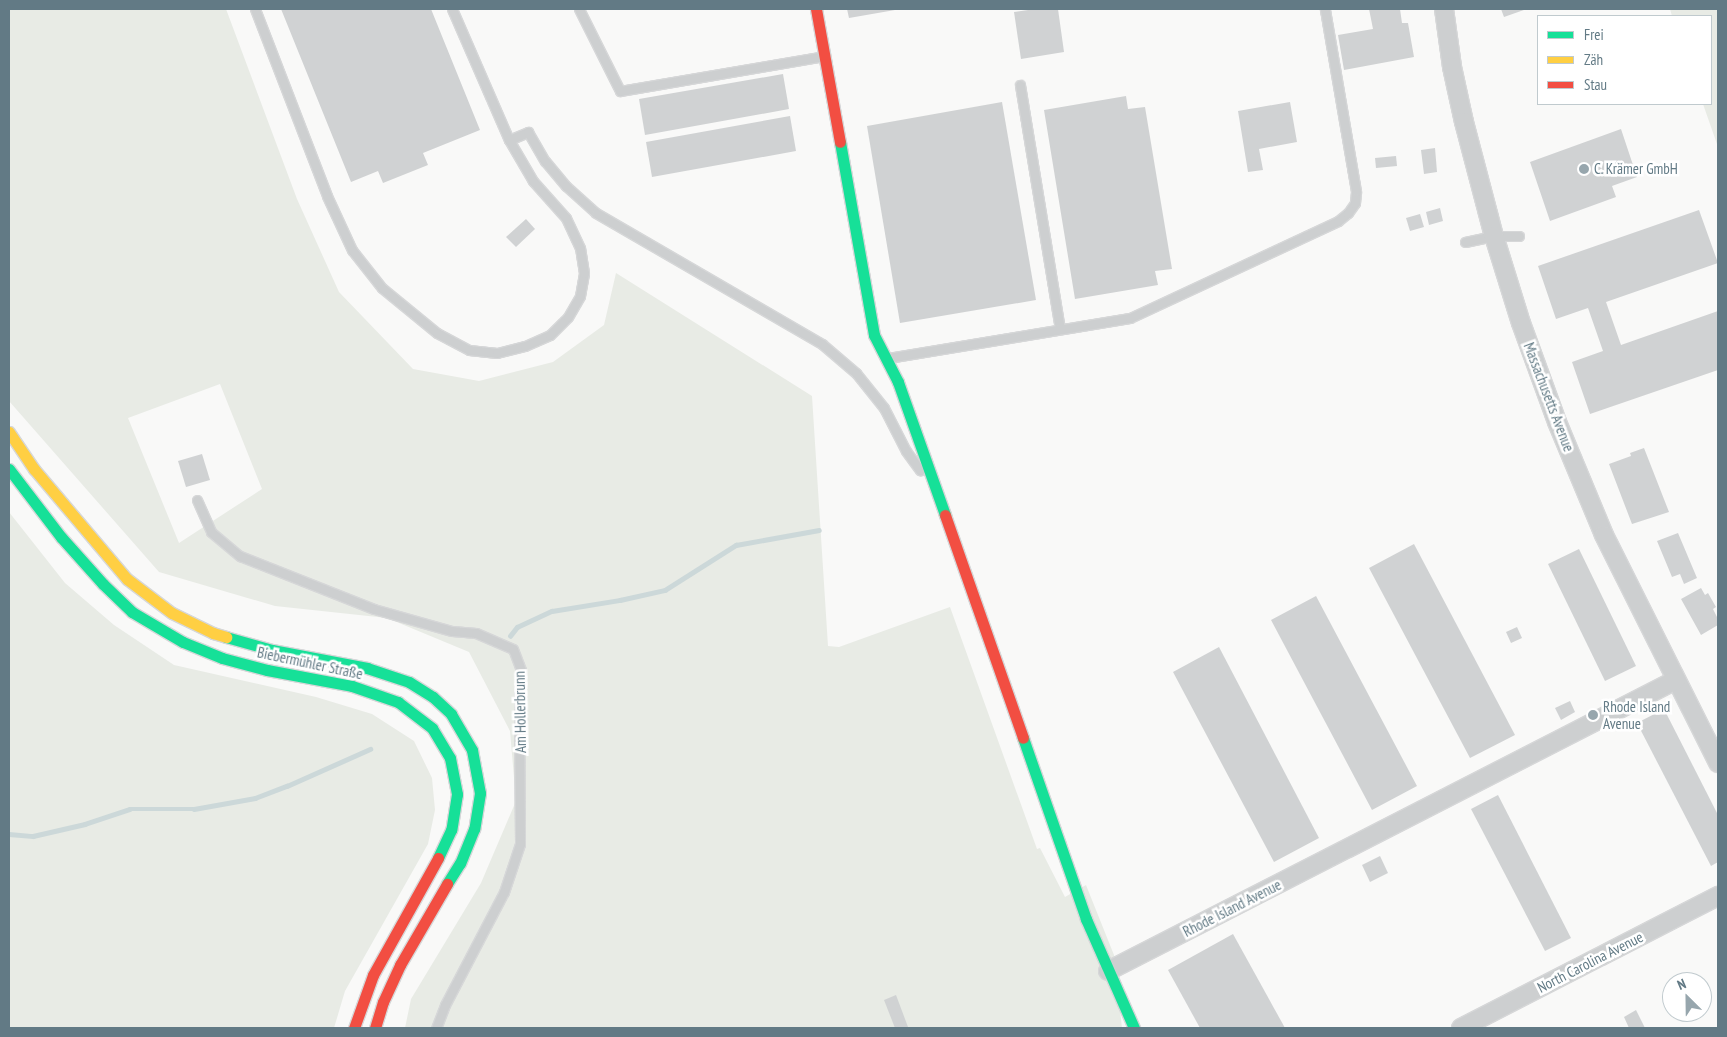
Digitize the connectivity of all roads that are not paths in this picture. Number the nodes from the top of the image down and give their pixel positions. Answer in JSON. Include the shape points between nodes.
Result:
{"nodes":[{"id":1,"x":255,"y":9,"type":"edge"},
{"id":2,"x":452,"y":9,"type":"edge"},
{"id":3,"x":579,"y":9,"type":"edge"},
{"id":4,"x":816,"y":9,"type":"edge"},
{"id":5,"x":1324,"y":9,"type":"edge"},
{"id":6,"x":1444,"y":9,"type":"edge"},
{"id":7,"x":825,"y":56,"type":"junction"},
{"id":8,"x":1020,"y":85,"type":"dead end"},
{"id":9,"x":509,"y":140,"type":"junction"},
{"id":10,"x":1494,"y":236,"type":"junction"},
{"id":11,"x":1519,"y":236,"type":"dead end"},
{"id":12,"x":1465,"y":242,"type":"dead end"},
{"id":13,"x":1060,"y":329,"type":"junction"},
{"id":14,"x":885,"y":358,"type":"junction"},
{"id":15,"x":9,"y":432,"type":"edge"},
{"id":16,"x":9,"y":469,"type":"edge"},
{"id":17,"x":938,"y":494,"type":"junction"},
{"id":18,"x":197,"y":500,"type":"dead end"},
{"id":19,"x":1676,"y":680,"type":"junction"},
{"id":20,"x":1718,"y":763,"type":"edge"},
{"id":21,"x":1718,"y":896,"type":"edge"},
{"id":22,"x":1108,"y":972,"type":"junction"},
{"id":23,"x":354,"y":1028,"type":"edge"},
{"id":24,"x":375,"y":1028,"type":"edge"},
{"id":25,"x":436,"y":1028,"type":"edge"},
{"id":26,"x":1134,"y":1028,"type":"edge"},
{"id":27,"x":1461,"y":1028,"type":"edge"}],
"edges":[{"from":1,"to":9,"type":"lane","via":[[327,196],[352,250],[382,288],[437,333],[469,350],[497,353],[550,335],[568,317],[580,296],[584,274],[580,248],[566,218],[533,181]]},
{"from":2,"to":9,"type":"lane"},
{"from":3,"to":7,"type":"lane","via":[[620,91]]},
{"from":4,"to":7,"type":"main road"},
{"from":5,"to":13,"type":"lane","via":[[1356,191],[1355,203],[1348,213],[1338,221],[1130,318]]},
{"from":6,"to":10,"type":"street","name":"Massachusetts Avenue","via":[[1464,122]]},
{"from":7,"to":14,"type":"main road","via":[[874,335]]},
{"from":8,"to":13,"type":"lane"},
{"from":9,"to":17,"type":"lane","via":[[528,132],[545,161],[566,186],[596,213],[822,344],[856,373],[884,408],[906,451]]},
{"from":10,"to":11,"type":"lane"},
{"from":10,"to":12,"type":"lane"},
{"from":10,"to":19,"type":"street","name":"Massachusetts Avenue","via":[[1521,323],[1578,474],[1620,570]]},
{"from":13,"to":14,"type":"lane"},
{"from":14,"to":17,"type":"main road","via":[[898,382]]},
{"from":15,"to":24,"type":"main road","via":[[34,469],[127,579],[172,613],[213,633],[272,650],[367,668],[409,682],[433,697],[450,714],[472,750],[480,793],[474,829],[460,863],[400,965]]},
{"from":16,"to":23,"type":"main road","name":"Biebermühler Straße","via":[[103,584],[141,617],[182,642],[222,658],[352,686],[398,702],[432,728],[450,758],[457,794],[451,830],[431,873],[372,975]]},
{"from":17,"to":22,"type":"main road","via":[[1086,919]]},
{"from":18,"to":25,"type":"lane","name":"Am Hollerbrunn","via":[[211,532],[240,556],[374,609],[452,631],[476,632],[513,649],[522,670],[519,698],[520,844],[504,892]]},
{"from":19,"to":20,"type":"street","name":"Massachusetts Avenue"},
{"from":19,"to":22,"type":"street","name":"Rhode Island Avenue"},
{"from":21,"to":27,"type":"street","name":"North Carolina Avenue"},
{"from":22,"to":26,"type":"main road"}]}
